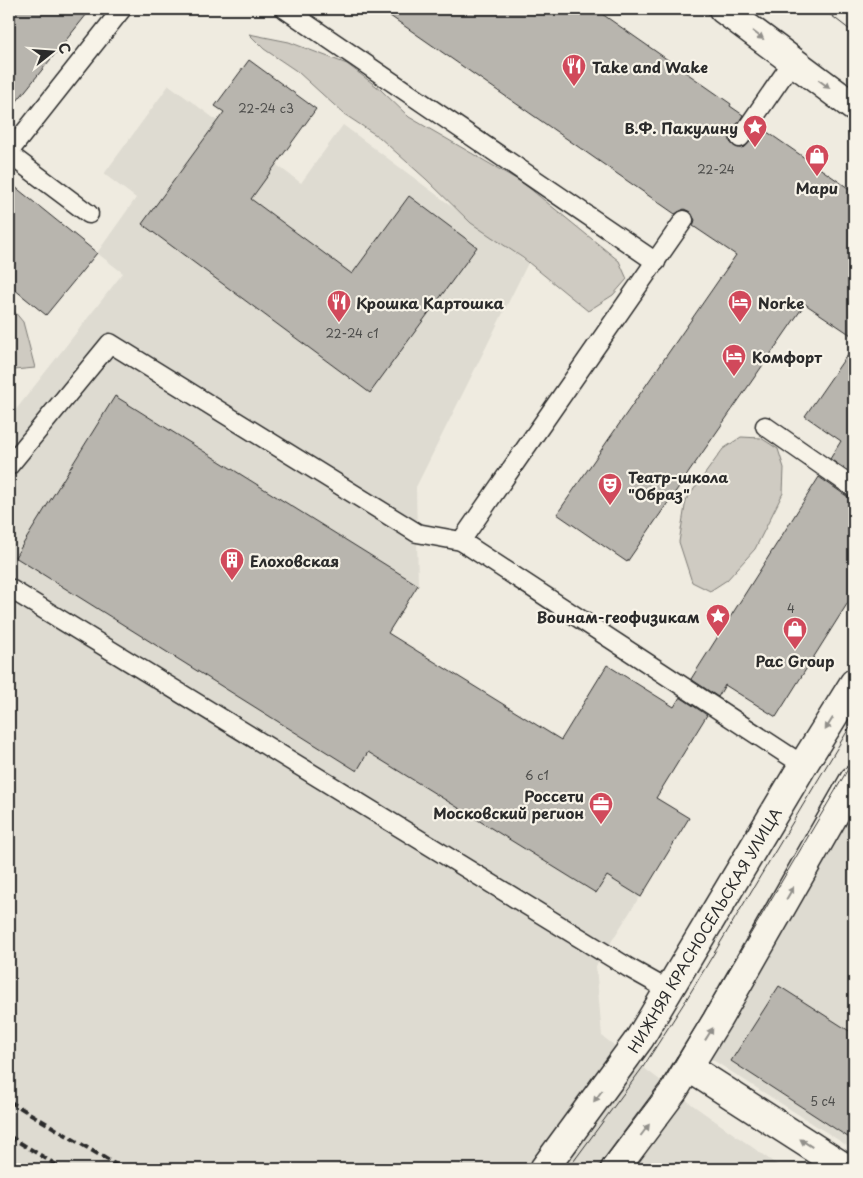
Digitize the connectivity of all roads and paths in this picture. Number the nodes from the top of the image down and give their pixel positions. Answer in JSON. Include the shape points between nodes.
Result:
{"nodes":[{"id":1,"x":122,"y":9,"type":"edge"},
{"id":2,"x":285,"y":9,"type":"edge"},
{"id":3,"x":724,"y":9,"type":"edge"},
{"id":4,"x":793,"y":61,"type":"junction"},
{"id":5,"x":854,"y":107,"type":"edge"},
{"id":6,"x":740,"y":138,"type":"dead end"},
{"id":7,"x":9,"y":153,"type":"edge"},
{"id":8,"x":89,"y":214,"type":"dead end"},
{"id":9,"x":684,"y":220,"type":"dead end"},
{"id":10,"x":656,"y":262,"type":"junction"},
{"id":11,"x":765,"y":426,"type":"dead end"},
{"id":12,"x":9,"y":466,"type":"edge"},
{"id":13,"x":854,"y":488,"type":"edge"},
{"id":14,"x":461,"y":541,"type":"junction"},
{"id":15,"x":9,"y":588,"type":"edge"},
{"id":16,"x":854,"y":683,"type":"edge"},
{"id":17,"x":803,"y":765,"type":"junction"},
{"id":18,"x":854,"y":780,"type":"edge"},
{"id":19,"x":670,"y":991,"type":"junction"},
{"id":20,"x":688,"y":1067,"type":"junction"},
{"id":21,"x":544,"y":1169,"type":"edge"},
{"id":22,"x":616,"y":1169,"type":"edge"},
{"id":23,"x":847,"y":1169,"type":"edge"}],
"edges":[{"from":1,"to":7,"type":"lane"},
{"from":2,"to":10,"type":"lane"},
{"from":3,"to":4,"type":"street","one_way":true},
{"from":4,"to":5,"type":"street","one_way":true},
{"from":4,"to":6,"type":"lane"},
{"from":7,"to":8,"type":"lane"},
{"from":9,"to":10,"type":"lane"},
{"from":10,"to":14,"type":"lane"},
{"from":11,"to":13,"type":"lane"},
{"from":12,"to":14,"type":"lane","via":[[110,343],[417,534]]},
{"from":14,"to":17,"type":"lane"},
{"from":15,"to":19,"type":"lane"},
{"from":16,"to":17,"type":"street","name":"НИЖНЯЯ КРАСНОСЕЛЬСКАЯ УЛИЦА","one_way":true},
{"from":17,"to":19,"type":"street","name":"НИЖНЯЯ КРАСНОСЕЛЬСКАЯ УЛИЦА"},
{"from":20,"to":18,"type":"street","one_way":true},
{"from":19,"to":21,"type":"street","name":"НИЖНЯЯ КРАСНОСЕЛЬСКАЯ УЛИЦА","one_way":true,"via":[[628,1056]]},
{"from":22,"to":20,"type":"street","one_way":true},
{"from":23,"to":20,"type":"street","one_way":true}]}
